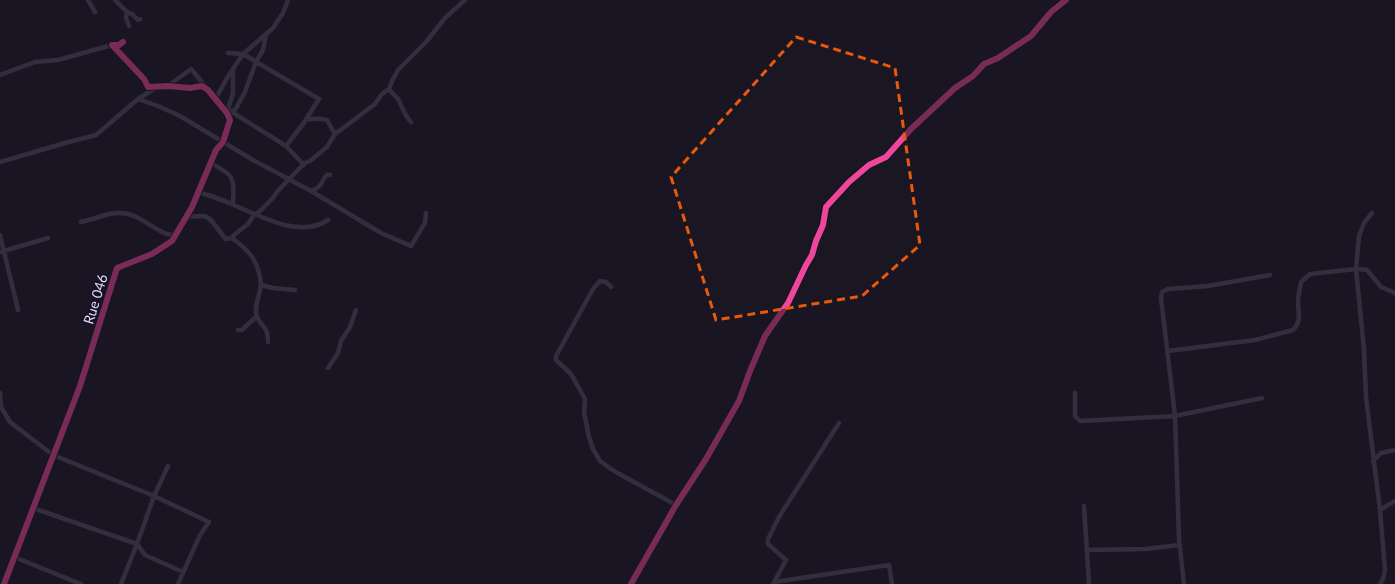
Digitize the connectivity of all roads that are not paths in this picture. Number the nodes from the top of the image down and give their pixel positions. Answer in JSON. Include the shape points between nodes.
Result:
{"nodes":[{"id":1,"x":88,"y":0,"type":"edge"},
{"id":2,"x":115,"y":0,"type":"edge"},
{"id":3,"x":288,"y":0,"type":"edge"},
{"id":4,"x":465,"y":0,"type":"edge"},
{"id":5,"x":1066,"y":0,"type":"edge"},
{"id":6,"x":95,"y":12,"type":"dead end"},
{"id":7,"x":127,"y":12,"type":"junction"},
{"id":8,"x":140,"y":19,"type":"dead end"},
{"id":9,"x":128,"y":26,"type":"dead end"},
{"id":10,"x":266,"y":34,"type":"junction"},
{"id":11,"x":122,"y":45,"type":"dead end"},
{"id":12,"x":112,"y":46,"type":"junction"},
{"id":13,"x":228,"y":53,"type":"dead end"},
{"id":14,"x":243,"y":54,"type":"junction"},
{"id":15,"x":256,"y":62,"type":"junction"},
{"id":16,"x":233,"y":69,"type":"junction"},
{"id":17,"x":0,"y":75,"type":"edge"},
{"id":18,"x":168,"y":86,"type":"junction"},
{"id":19,"x":157,"y":87,"type":"junction"},
{"id":20,"x":389,"y":89,"type":"junction"},
{"id":21,"x":208,"y":90,"type":"junction"},
{"id":22,"x":216,"y":98,"type":"junction"},
{"id":23,"x":138,"y":99,"type":"junction"},
{"id":24,"x":220,"y":105,"type":"junction"},
{"id":25,"x":230,"y":110,"type":"junction"},
{"id":26,"x":306,"y":120,"type":"junction"},
{"id":27,"x":411,"y":122,"type":"dead end"},
{"id":28,"x":335,"y":134,"type":"junction"},
{"id":29,"x":223,"y":142,"type":"junction"},
{"id":30,"x":286,"y":146,"type":"junction"},
{"id":31,"x":0,"y":162,"type":"edge"},
{"id":32,"x":211,"y":162,"type":"junction"},
{"id":33,"x":304,"y":165,"type":"junction"},
{"id":34,"x":330,"y":175,"type":"dead end"},
{"id":35,"x":290,"y":179,"type":"junction"},
{"id":36,"x":311,"y":191,"type":"junction"},
{"id":37,"x":198,"y":193,"type":"junction"},
{"id":38,"x":233,"y":204,"type":"junction"},
{"id":39,"x":1372,"y":213,"type":"dead end"},
{"id":40,"x":426,"y":214,"type":"dead end"},
{"id":41,"x":254,"y":215,"type":"junction"},
{"id":42,"x":187,"y":216,"type":"junction"},
{"id":43,"x":328,"y":220,"type":"dead end"},
{"id":44,"x":81,"y":222,"type":"dead end"},
{"id":45,"x":178,"y":232,"type":"junction"},
{"id":46,"x":0,"y":234,"type":"edge"},
{"id":47,"x":48,"y":238,"type":"dead end"},
{"id":48,"x":232,"y":238,"type":"junction"},
{"id":49,"x":2,"y":251,"type":"edge"},
{"id":50,"x":1356,"y":268,"type":"junction"},
{"id":51,"x":1270,"y":275,"type":"dead end"},
{"id":52,"x":261,"y":285,"type":"junction"},
{"id":53,"x":611,"y":287,"type":"dead end"},
{"id":54,"x":295,"y":290,"type":"dead end"},
{"id":55,"x":1395,"y":294,"type":"edge"},
{"id":56,"x":18,"y":310,"type":"dead end"},
{"id":57,"x":356,"y":310,"type":"dead end"},
{"id":58,"x":257,"y":316,"type":"junction"},
{"id":59,"x":238,"y":330,"type":"dead end"},
{"id":60,"x":268,"y":342,"type":"dead end"},
{"id":61,"x":1168,"y":351,"type":"junction"},
{"id":62,"x":328,"y":368,"type":"dead end"},
{"id":63,"x":0,"y":393,"type":"edge"},
{"id":64,"x":1075,"y":393,"type":"dead end"},
{"id":65,"x":1262,"y":398,"type":"dead end"},
{"id":66,"x":1175,"y":416,"type":"junction"},
{"id":67,"x":839,"y":423,"type":"dead end"},
{"id":68,"x":1395,"y":450,"type":"edge"},
{"id":69,"x":53,"y":455,"type":"junction"},
{"id":70,"x":1373,"y":461,"type":"junction"},
{"id":71,"x":168,"y":466,"type":"dead end"},
{"id":72,"x":154,"y":496,"type":"junction"},
{"id":73,"x":1395,"y":501,"type":"edge"},
{"id":74,"x":676,"y":505,"type":"junction"},
{"id":75,"x":1084,"y":506,"type":"dead end"},
{"id":76,"x":33,"y":508,"type":"junction"},
{"id":77,"x":1380,"y":510,"type":"junction"},
{"id":78,"x":137,"y":544,"type":"junction"},
{"id":79,"x":1180,"y":545,"type":"junction"},
{"id":80,"x":1087,"y":550,"type":"junction"},
{"id":81,"x":14,"y":557,"type":"junction"},
{"id":82,"x":183,"y":572,"type":"junction"},
{"id":83,"x":774,"y":583,"type":"edge"},
{"id":84,"x":4,"y":584,"type":"edge"},
{"id":85,"x":81,"y":584,"type":"edge"},
{"id":86,"x":121,"y":584,"type":"edge"},
{"id":87,"x":178,"y":584,"type":"edge"},
{"id":88,"x":631,"y":584,"type":"edge"},
{"id":89,"x":892,"y":584,"type":"edge"},
{"id":90,"x":1089,"y":584,"type":"edge"},
{"id":91,"x":1184,"y":584,"type":"edge"},
{"id":92,"x":1380,"y":584,"type":"edge"}],
"edges":[{"from":1,"to":6,"type":"street"},
{"from":2,"to":7,"type":"street"},
{"from":3,"to":10,"type":"street","via":[[278,22]]},
{"from":4,"to":20,"type":"street","via":[[445,18],[398,70]]},
{"from":5,"to":74,"type":"street","via":[[1051,12],[1031,36],[998,58],[984,64],[973,76],[955,88],[886,156],[869,165],[849,182],[826,207],[823,225],[812,254],[788,303],[765,336],[739,401]]},
{"from":7,"to":8,"type":"street"},
{"from":7,"to":9,"type":"street"},
{"from":10,"to":14,"type":"street"},
{"from":10,"to":15,"type":"street","via":[[263,50]]},
{"from":11,"to":12,"type":"street"},
{"from":12,"to":17,"type":"street","via":[[58,60],[35,62]]},
{"from":12,"to":19,"type":"street","via":[[144,79],[148,87]]},
{"from":13,"to":14,"type":"street"},
{"from":14,"to":15,"type":"street"},
{"from":14,"to":16,"type":"street"},
{"from":15,"to":25,"type":"street","via":[[246,92],[235,110]]},
{"from":15,"to":26,"type":"street","via":[[319,99]]},
{"from":16,"to":22,"type":"street"},
{"from":16,"to":25,"type":"street"},
{"from":18,"to":19,"type":"street"},
{"from":18,"to":21,"type":"street","via":[[202,86]]},
{"from":18,"to":21,"type":"street","name":"Rue 046","via":[[191,69]]},
{"from":19,"to":23,"type":"street"},
{"from":20,"to":27,"type":"street","via":[[397,97]]},
{"from":20,"to":28,"type":"street","via":[[370,108]]},
{"from":21,"to":22,"type":"street","name":"Rue 046"},
{"from":22,"to":24,"type":"street","name":"Rue 046"},
{"from":23,"to":29,"type":"street","via":[[180,116]]},
{"from":23,"to":31,"type":"street","via":[[96,135]]},
{"from":24,"to":25,"type":"street"},
{"from":24,"to":29,"type":"street","name":"Rue 046","via":[[230,120]]},
{"from":25,"to":30,"type":"street"},
{"from":26,"to":28,"type":"street","via":[[327,120]]},
{"from":26,"to":30,"type":"street"},
{"from":28,"to":33,"type":"street","via":[[327,147]]},
{"from":29,"to":32,"type":"street","name":"Rue 046"},
{"from":29,"to":35,"type":"street"},
{"from":30,"to":33,"type":"street"},
{"from":32,"to":37,"type":"street","name":"Rue 046"},
{"from":32,"to":38,"type":"street","via":[[232,178]]},
{"from":33,"to":35,"type":"street"},
{"from":34,"to":36,"type":"street","via":[[324,177],[322,184]]},
{"from":35,"to":36,"type":"street"},
{"from":35,"to":41,"type":"street"},
{"from":36,"to":40,"type":"street","via":[[381,233],[411,246],[425,223]]},
{"from":37,"to":38,"type":"street"},
{"from":37,"to":42,"type":"street","name":"Rue 046"},
{"from":38,"to":41,"type":"street"},
{"from":39,"to":50,"type":"street","via":[[1364,223],[1359,236]]},
{"from":41,"to":43,"type":"street","via":[[283,224],[310,228]]},
{"from":41,"to":48,"type":"street"},
{"from":42,"to":45,"type":"street","name":"Rue 046"},
{"from":42,"to":48,"type":"street","via":[[204,216],[226,239]]},
{"from":44,"to":45,"type":"street","via":[[124,212],[167,234]]},
{"from":45,"to":69,"type":"street","name":"Rue 046","via":[[172,241],[152,254],[117,268],[80,386]]},
{"from":46,"to":49,"type":"street"},
{"from":47,"to":49,"type":"street"},
{"from":48,"to":52,"type":"street","via":[[256,261]]},
{"from":49,"to":56,"type":"street"},
{"from":50,"to":55,"type":"street","via":[[1366,270],[1381,287]]},
{"from":50,"to":61,"type":"street","via":[[1310,274],[1303,279],[1298,301],[1298,325],[1293,330],[1255,340]]},
{"from":50,"to":70,"type":"street"},
{"from":51,"to":61,"type":"street","via":[[1208,286],[1168,289],[1162,292]]},
{"from":52,"to":54,"type":"street"},
{"from":52,"to":58,"type":"street"},
{"from":53,"to":74,"type":"street","via":[[600,281],[556,360],[571,374],[585,399],[584,412],[589,437],[600,462]]},
{"from":57,"to":62,"type":"street","via":[[338,353]]},
{"from":58,"to":59,"type":"street","via":[[242,330]]},
{"from":58,"to":60,"type":"street","via":[[268,331]]},
{"from":61,"to":66,"type":"street"},
{"from":63,"to":69,"type":"street","via":[[1,407],[10,422]]},
{"from":64,"to":66,"type":"street","via":[[1075,416],[1080,421]]},
{"from":65,"to":66,"type":"street"},
{"from":66,"to":79,"type":"street"},
{"from":67,"to":83,"type":"street","via":[[779,517],[768,539],[768,544],[786,560]]},
{"from":68,"to":70,"type":"street","via":[[1382,453]]},
{"from":69,"to":72,"type":"street"},
{"from":69,"to":76,"type":"street","name":"Rue 046"},
{"from":70,"to":77,"type":"street"},
{"from":71,"to":72,"type":"street"},
{"from":72,"to":78,"type":"street"},
{"from":72,"to":82,"type":"street","via":[[209,522]]},
{"from":73,"to":77,"type":"street"},
{"from":74,"to":88,"type":"street"},
{"from":75,"to":80,"type":"street"},
{"from":76,"to":78,"type":"street"},
{"from":76,"to":81,"type":"street","name":"Rue 046"},
{"from":77,"to":92,"type":"street","via":[[1384,570]]},
{"from":78,"to":82,"type":"street","via":[[145,555]]},
{"from":78,"to":86,"type":"street"},
{"from":79,"to":80,"type":"street","via":[[1145,549]]},
{"from":79,"to":91,"type":"street"},
{"from":80,"to":90,"type":"street"},
{"from":81,"to":84,"type":"street","name":"Rue 046"},
{"from":81,"to":85,"type":"street"},
{"from":82,"to":87,"type":"street"},
{"from":83,"to":89,"type":"street","via":[[889,565]]}]}
